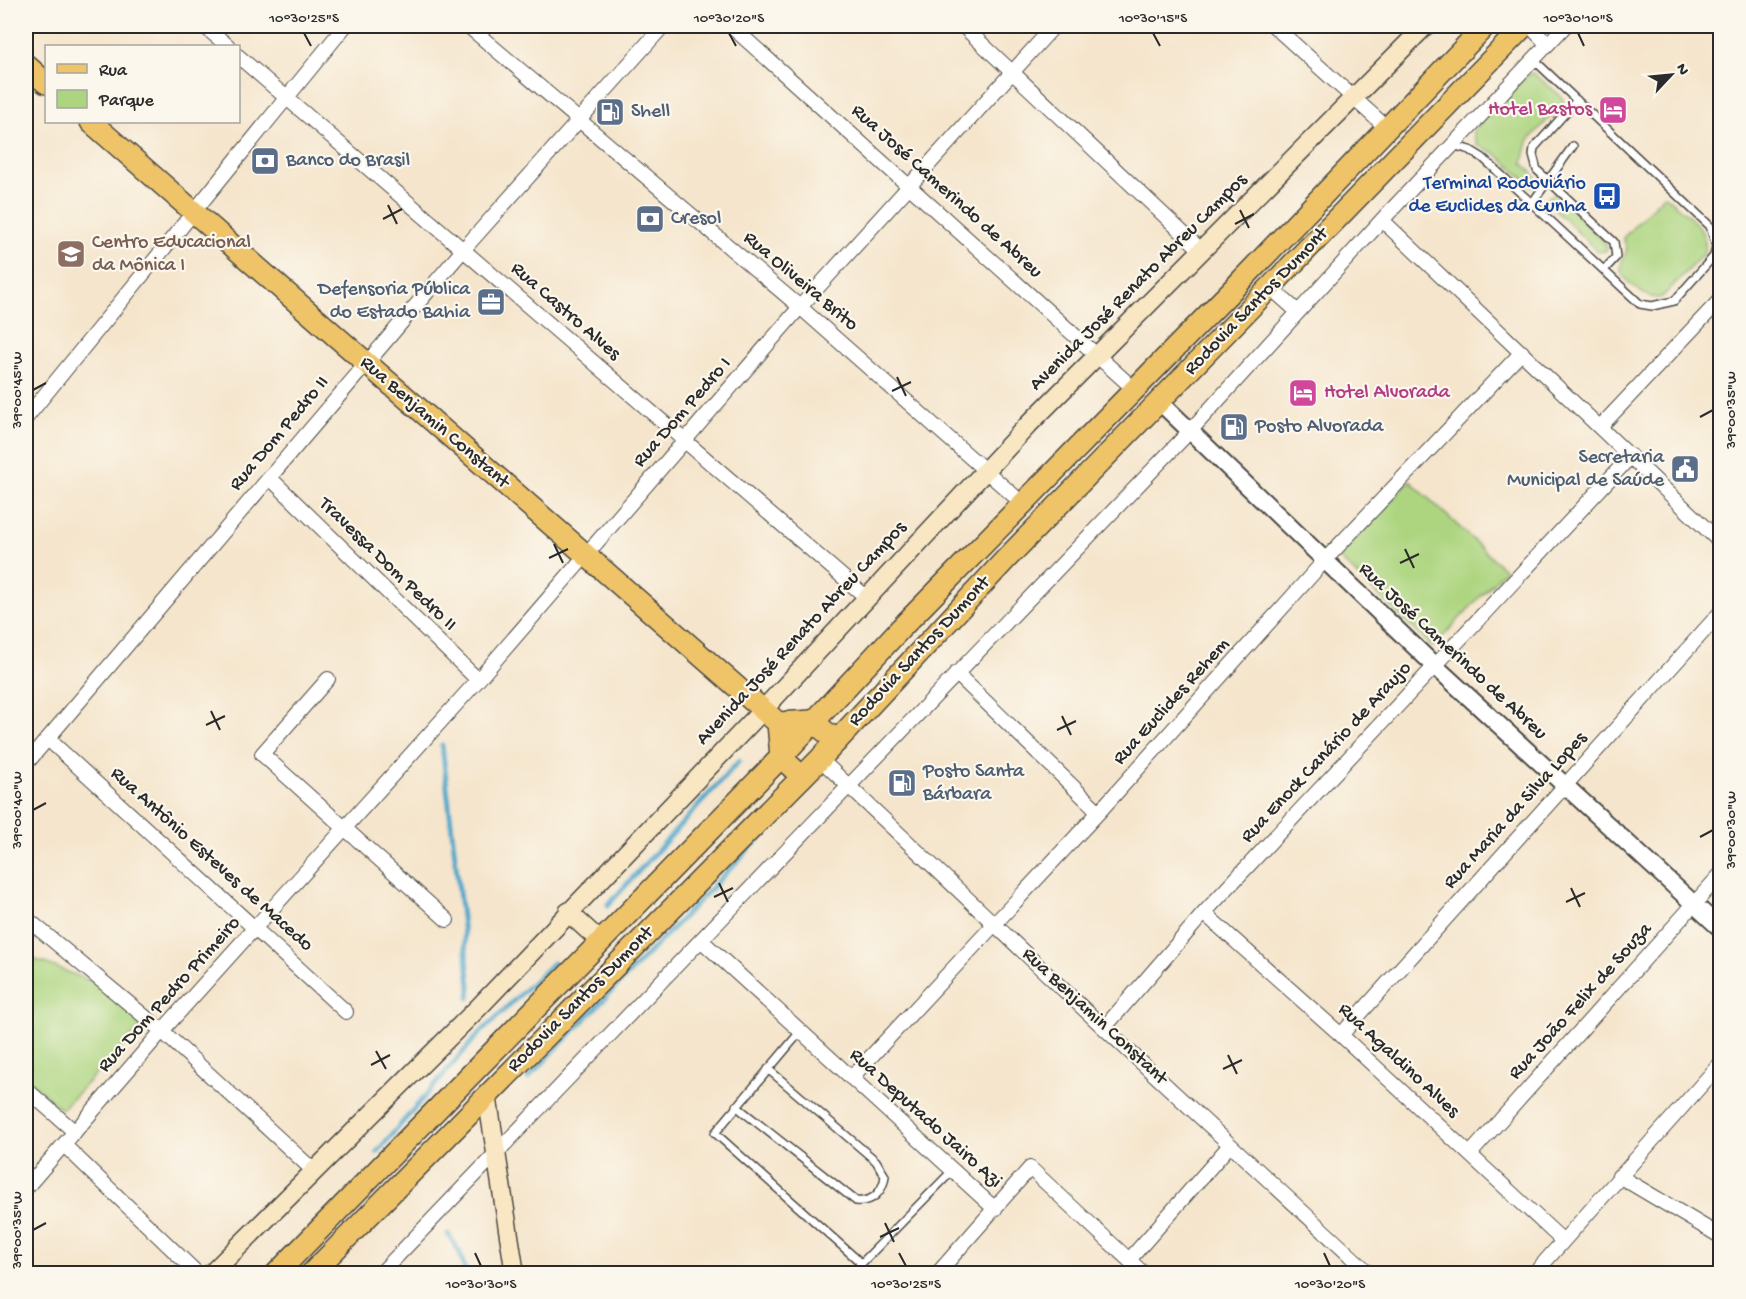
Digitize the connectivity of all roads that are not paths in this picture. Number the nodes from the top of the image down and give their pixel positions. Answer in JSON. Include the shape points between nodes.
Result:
{"nodes":[{"id":1,"x":204,"y":26,"type":"edge"},
{"id":2,"x":345,"y":26,"type":"edge"},
{"id":3,"x":468,"y":26,"type":"edge"},
{"id":4,"x":663,"y":26,"type":"edge"},
{"id":5,"x":731,"y":26,"type":"edge"},
{"id":6,"x":963,"y":26,"type":"edge"},
{"id":7,"x":1054,"y":26,"type":"edge"},
{"id":8,"x":1274,"y":26,"type":"edge"},
{"id":9,"x":1425,"y":26,"type":"edge"},
{"id":10,"x":1485,"y":26,"type":"edge"},
{"id":11,"x":1524,"y":26,"type":"edge"},
{"id":12,"x":1530,"y":26,"type":"edge"},
{"id":13,"x":1565,"y":26,"type":"edge"},
{"id":14,"x":1547,"y":44,"type":"junction"},
{"id":15,"x":227,"y":45,"type":"edge"},
{"id":16,"x":240,"y":58,"type":"edge"},
{"id":17,"x":1533,"y":58,"type":"junction"},
{"id":18,"x":26,"y":65,"type":"edge"},
{"id":19,"x":1012,"y":73,"type":"junction"},
{"id":20,"x":45,"y":82,"type":"edge"},
{"id":21,"x":286,"y":98,"type":"junction"},
{"id":22,"x":1354,"y":98,"type":"junction"},
{"id":23,"x":1577,"y":100,"type":"junction"},
{"id":24,"x":578,"y":120,"type":"junction"},
{"id":25,"x":92,"y":123,"type":"edge"},
{"id":26,"x":1388,"y":129,"type":"junction"},
{"id":27,"x":1452,"y":145,"type":"junction"},
{"id":28,"x":1573,"y":146,"type":"dead end"},
{"id":29,"x":1548,"y":181,"type":"junction"},
{"id":30,"x":909,"y":188,"type":"junction"},
{"id":31,"x":1533,"y":203,"type":"junction"},
{"id":32,"x":195,"y":210,"type":"junction"},
{"id":33,"x":1382,"y":220,"type":"junction"},
{"id":34,"x":463,"y":250,"type":"junction"},
{"id":35,"x":1202,"y":251,"type":"junction"},
{"id":36,"x":1604,"y":270,"type":"junction"},
{"id":37,"x":1271,"y":288,"type":"junction"},
{"id":38,"x":1720,"y":301,"type":"edge"},
{"id":39,"x":800,"y":307,"type":"junction"},
{"id":40,"x":1298,"y":312,"type":"junction"},
{"id":41,"x":1522,"y":352,"type":"junction"},
{"id":42,"x":1098,"y":356,"type":"junction"},
{"id":43,"x":366,"y":363,"type":"junction"},
{"id":44,"x":1133,"y":388,"type":"junction"},
{"id":45,"x":1160,"y":402,"type":"junction"},
{"id":46,"x":26,"y":418,"type":"edge"},
{"id":47,"x":1600,"y":427,"type":"junction"},
{"id":48,"x":1190,"y":431,"type":"junction"},
{"id":49,"x":685,"y":440,"type":"junction"},
{"id":50,"x":1631,"y":456,"type":"junction"},
{"id":51,"x":987,"y":470,"type":"junction"},
{"id":52,"x":269,"y":477,"type":"junction"},
{"id":53,"x":1022,"y":503,"type":"junction"},
{"id":54,"x":1720,"y":542,"type":"edge"},
{"id":55,"x":585,"y":556,"type":"junction"},
{"id":56,"x":1325,"y":560,"type":"junction"},
{"id":57,"x":866,"y":597,"type":"junction"},
{"id":58,"x":1720,"y":613,"type":"edge"},
{"id":59,"x":1435,"y":666,"type":"junction"},
{"id":60,"x":956,"y":673,"type":"junction"},
{"id":61,"x":328,"y":679,"type":"dead end"},
{"id":62,"x":478,"y":680,"type":"junction"},
{"id":63,"x":770,"y":717,"type":"junction"},
{"id":64,"x":812,"y":721,"type":"junction"},
{"id":65,"x":48,"y":739,"type":"junction"},
{"id":66,"x":837,"y":741,"type":"junction"},
{"id":67,"x":781,"y":757,"type":"junction"},
{"id":68,"x":820,"y":759,"type":"junction"},
{"id":69,"x":26,"y":764,"type":"edge"},
{"id":70,"x":802,"y":777,"type":"junction"},
{"id":71,"x":1564,"y":786,"type":"junction"},
{"id":72,"x":850,"y":787,"type":"junction"},
{"id":73,"x":1099,"y":812,"type":"junction"},
{"id":74,"x":345,"y":830,"type":"junction"},
{"id":75,"x":1720,"y":875,"type":"edge"},
{"id":76,"x":1695,"y":904,"type":"junction"},
{"id":77,"x":568,"y":912,"type":"junction"},
{"id":78,"x":1203,"y":913,"type":"junction"},
{"id":79,"x":26,"y":918,"type":"edge"},
{"id":80,"x":447,"y":920,"type":"dead end"},
{"id":81,"x":994,"y":923,"type":"junction"},
{"id":82,"x":256,"y":927,"type":"junction"},
{"id":83,"x":1720,"y":928,"type":"edge"},
{"id":84,"x":702,"y":941,"type":"junction"},
{"id":85,"x":601,"y":942,"type":"junction"},
{"id":86,"x":346,"y":1012,"type":"dead end"},
{"id":87,"x":1104,"y":1028,"type":"junction"},
{"id":88,"x":162,"y":1031,"type":"junction"},
{"id":89,"x":800,"y":1032,"type":"junction"},
{"id":90,"x":1341,"y":1035,"type":"junction"},
{"id":91,"x":1720,"y":1064,"type":"edge"},
{"id":92,"x":768,"y":1069,"type":"junction"},
{"id":93,"x":851,"y":1078,"type":"junction"},
{"id":94,"x":26,"y":1089,"type":"edge"},
{"id":95,"x":487,"y":1095,"type":"junction"},
{"id":96,"x":736,"y":1106,"type":"junction"},
{"id":97,"x":75,"y":1132,"type":"junction"},
{"id":98,"x":64,"y":1145,"type":"junction"},
{"id":99,"x":1230,"y":1145,"type":"junction"},
{"id":100,"x":496,"y":1153,"type":"junction"},
{"id":101,"x":1470,"y":1154,"type":"junction"},
{"id":102,"x":953,"y":1170,"type":"junction"},
{"id":103,"x":314,"y":1171,"type":"junction"},
{"id":104,"x":1619,"y":1176,"type":"junction"},
{"id":105,"x":26,"y":1188,"type":"edge"},
{"id":106,"x":995,"y":1209,"type":"junction"},
{"id":107,"x":1720,"y":1236,"type":"edge"},
{"id":108,"x":1563,"y":1241,"type":"junction"},
{"id":109,"x":1129,"y":1260,"type":"junction"},
{"id":110,"x":861,"y":1262,"type":"junction"},
{"id":111,"x":1542,"y":1271,"type":"edge"},
{"id":112,"x":198,"y":1274,"type":"edge"},
{"id":113,"x":211,"y":1274,"type":"edge"},
{"id":114,"x":276,"y":1274,"type":"edge"},
{"id":115,"x":311,"y":1274,"type":"edge"},
{"id":116,"x":380,"y":1274,"type":"edge"},
{"id":117,"x":515,"y":1274,"type":"edge"},
{"id":118,"x":851,"y":1274,"type":"edge"},
{"id":119,"x":937,"y":1274,"type":"edge"},
{"id":120,"x":1143,"y":1274,"type":"edge"},
{"id":121,"x":1370,"y":1274,"type":"edge"}],
"edges":[{"from":1,"to":15,"type":"street"},
{"from":2,"to":21,"type":"street"},
{"from":3,"to":24,"type":"street","name":"Rua Oliveira Brito"},
{"from":4,"to":24,"type":"street","name":"Rua Dom Pedro II"},
{"from":5,"to":30,"type":"street","name":"Rua José Camerindo de Abreu"},
{"from":6,"to":19,"type":"street"},
{"from":7,"to":19,"type":"street","name":"Rua Dom Pedro I"},
{"from":8,"to":22,"type":"street"},
{"from":9,"to":22,"type":"main road","name":"Avenida José Renato Abreu Campos"},
{"from":10,"to":26,"type":"main road","name":"Rodovia Santos Dumont"},
{"from":11,"to":37,"type":"main road","name":"Rodovia Santos Dumont"},
{"from":12,"to":14,"type":"street"},
{"from":13,"to":14,"type":"street"},
{"from":14,"to":17,"type":"street"},
{"from":16,"to":21,"type":"street","name":"Rua Castro Alves"},
{"from":17,"to":23,"type":"lane"},
{"from":17,"to":27,"type":"street"},
{"from":18,"to":20,"type":"main road"},
{"from":19,"to":30,"type":"street","name":"Rua Dom Pedro I"},
{"from":19,"to":35,"type":"street"},
{"from":21,"to":32,"type":"street"},
{"from":21,"to":34,"type":"street","name":"Rua Castro Alves"},
{"from":22,"to":26,"type":"street"},
{"from":22,"to":35,"type":"main road","name":"Avenida José Renato Abreu Campos"},
{"from":23,"to":29,"type":"lane","via":[[1534,148],[1534,163]]},
{"from":23,"to":36,"type":"lane","via":[[1710,226],[1714,236],[1714,256],[1674,301],[1640,304]]},
{"from":24,"to":34,"type":"street","name":"Rua Dom Pedro II"},
{"from":24,"to":39,"type":"street","name":"Rua Oliveira Brito"},
{"from":25,"to":32,"type":"main road","name":"Rua Benjamin Constant"},
{"from":26,"to":44,"type":"main road","name":"Rodovia Santos Dumont"},
{"from":27,"to":31,"type":"lane","via":[[1483,158]]},
{"from":27,"to":33,"type":"street"},
{"from":28,"to":29,"type":"lane"},
{"from":29,"to":31,"type":"lane"},
{"from":29,"to":36,"type":"lane","via":[[1614,242],[1616,257]]},
{"from":30,"to":39,"type":"street","name":"Rua Dom Pedro I"},
{"from":30,"to":42,"type":"street","name":"Rua José Camerindo de Abreu"},
{"from":31,"to":36,"type":"lane"},
{"from":32,"to":43,"type":"main road","name":"Rua Benjamin Constant"},
{"from":32,"to":46,"type":"street"},
{"from":33,"to":40,"type":"street"},
{"from":33,"to":41,"type":"street"},
{"from":34,"to":43,"type":"street","name":"Rua Dom Pedro II"},
{"from":34,"to":49,"type":"street","name":"Rua Castro Alves"},
{"from":35,"to":42,"type":"main road","name":"Avenida José Renato Abreu Campos"},
{"from":37,"to":40,"type":"street"},
{"from":37,"to":45,"type":"main road","name":"Rodovia Santos Dumont"},
{"from":38,"to":47,"type":"street"},
{"from":39,"to":49,"type":"street","name":"Rua Dom Pedro I"},
{"from":39,"to":51,"type":"street","name":"Rua Oliveira Brito"},
{"from":40,"to":48,"type":"street"},
{"from":41,"to":47,"type":"street"},
{"from":41,"to":56,"type":"street","name":"Rua Euclides Rehem"},
{"from":42,"to":44,"type":"street","name":"Rua José Camerindo de Abreu"},
{"from":42,"to":51,"type":"main road","name":"Avenida José Renato Abreu Campos"},
{"from":43,"to":52,"type":"street","name":"Rua Dom Pedro II"},
{"from":43,"to":55,"type":"main road","name":"Rua Benjamin Constant"},
{"from":44,"to":53,"type":"main road","name":"Rodovia Santos Dumont"},
{"from":45,"to":48,"type":"street","name":"Rua José Camerindo de Abreu"},
{"from":45,"to":66,"type":"main road","name":"Rodovia Santos Dumont","via":[[1006,559]]},
{"from":47,"to":50,"type":"street"},
{"from":48,"to":56,"type":"street","name":"Rua José Camerindo de Abreu"},
{"from":48,"to":60,"type":"street"},
{"from":49,"to":55,"type":"street","name":"Rua Dom Pedro I"},
{"from":49,"to":57,"type":"street","name":"Rua Castro Alves"},
{"from":50,"to":54,"type":"street"},
{"from":50,"to":59,"type":"street","name":"Rua Enock Canário de Araujo"},
{"from":51,"to":53,"type":"street","name":"Rua Oliveira Brito"},
{"from":51,"to":57,"type":"main road","name":"Avenida José Renato Abreu Campos"},
{"from":52,"to":62,"type":"street","name":"Travessa Dom Pedro II"},
{"from":52,"to":65,"type":"street","name":"Rua Dom Pedro II"},
{"from":53,"to":64,"type":"main road","name":"Rodovia Santos Dumont"},
{"from":55,"to":62,"type":"street","name":"Rua Dom Pedro I"},
{"from":55,"to":63,"type":"main road","name":"Rua Benjamin Constant"},
{"from":56,"to":59,"type":"street","name":"Rua José Camerindo de Abreu"},
{"from":56,"to":73,"type":"street","name":"Rua Euclides Rehem"},
{"from":57,"to":63,"type":"main road","name":"Avenida José Renato Abreu Campos"},
{"from":58,"to":71,"type":"street","name":"Rua Maria da Silva Lopes"},
{"from":59,"to":71,"type":"street","name":"Rua José Camerindo de Abreu"},
{"from":59,"to":78,"type":"street","name":"Rua Enock Canário de Araujo"},
{"from":60,"to":72,"type":"street"},
{"from":60,"to":73,"type":"street"},
{"from":61,"to":74,"type":"street","via":[[262,754]]},
{"from":62,"to":74,"type":"street","name":"Rua Dom Pedro I"},
{"from":63,"to":64,"type":"main road"},
{"from":63,"to":67,"type":"main road"},
{"from":63,"to":77,"type":"main road","name":"Avenida José Renato Abreu Campos"},
{"from":64,"to":66,"type":"main road"},
{"from":64,"to":67,"type":"main road","name":"Rodovia Santos Dumont"},
{"from":65,"to":69,"type":"street","name":"Rua Dom Pedro II"},
{"from":65,"to":82,"type":"street","name":"Rua Antônio Esteves de Macedo"},
{"from":66,"to":68,"type":"main road","name":"Rodovia Santos Dumont"},
{"from":67,"to":70,"type":"main road"},
{"from":67,"to":85,"type":"main road","name":"Rodovia Santos Dumont"},
{"from":68,"to":70,"type":"main road","name":"Rodovia Santos Dumont"},
{"from":68,"to":72,"type":"street","name":"Rua Benjamin Constant"},
{"from":70,"to":95,"type":"main road","name":"Rodovia Santos Dumont"},
{"from":71,"to":76,"type":"street","name":"Rua José Camerindo de Abreu"},
{"from":71,"to":90,"type":"street","name":"Rua Maria da Silva Lopes"},
{"from":72,"to":81,"type":"street","name":"Rua Benjamin Constant"},
{"from":72,"to":84,"type":"street"},
{"from":73,"to":81,"type":"street","name":"Rua Euclides Rehem"},
{"from":74,"to":80,"type":"street"},
{"from":74,"to":82,"type":"street","name":"Rua Dom Pedro Primeiro"},
{"from":75,"to":76,"type":"street","name":"Rua João Felix de Souza"},
{"from":76,"to":83,"type":"street","name":"Rua José Camerindo de Abreu"},
{"from":76,"to":101,"type":"street","name":"Rua João Felix de Souza"},
{"from":77,"to":85,"type":"main road"},
{"from":77,"to":103,"type":"main road","name":"Avenida José Renato Abreu Campos"},
{"from":78,"to":87,"type":"street","name":"Rua Enock Canário de Araujo"},
{"from":78,"to":90,"type":"street","name":"Rua Agaldino Alves"},
{"from":79,"to":88,"type":"street"},
{"from":81,"to":87,"type":"street","name":"Rua Benjamin Constant"},
{"from":81,"to":93,"type":"street","name":"Rua Euclides Rehem"},
{"from":82,"to":86,"type":"street","name":"Rua Antônio Esteves de Macedo"},
{"from":82,"to":88,"type":"street","name":"Rua Dom Pedro Primeiro"},
{"from":84,"to":89,"type":"street","name":"Rua Deputado Jairo Azi"},
{"from":84,"to":100,"type":"street"},
{"from":85,"to":114,"type":"main road","name":"Rodovia Santos Dumont"},
{"from":87,"to":99,"type":"street","name":"Rua Benjamin Constant"},
{"from":88,"to":97,"type":"street","name":"Rua Dom Pedro Primeiro"},
{"from":88,"to":103,"type":"street"},
{"from":89,"to":92,"type":"lane"},
{"from":89,"to":93,"type":"street","name":"Rua Deputado Jairo Azi"},
{"from":90,"to":101,"type":"street","name":"Rua Agaldino Alves"},
{"from":91,"to":104,"type":"street"},
{"from":92,"to":96,"type":"lane"},
{"from":92,"to":96,"type":"lane","via":[[876,1161],[885,1176],[880,1192],[870,1199],[856,1200]]},
{"from":93,"to":102,"type":"street","name":"Rua Deputado Jairo Azi"},
{"from":94,"to":97,"type":"street"},
{"from":95,"to":100,"type":"main road"},
{"from":95,"to":115,"type":"main road","name":"Rodovia Santos Dumont"},
{"from":96,"to":110,"type":"lane","via":[[716,1129],[716,1136]]},
{"from":97,"to":98,"type":"street","name":"Rua Dom Pedro Primeiro"},
{"from":98,"to":105,"type":"street","name":"Rua Dom Pedro Primeiro"},
{"from":98,"to":112,"type":"street"},
{"from":99,"to":109,"type":"street"},
{"from":99,"to":121,"type":"street","name":"Rua Benjamin Constant"},
{"from":100,"to":116,"type":"street"},
{"from":100,"to":117,"type":"main road"},
{"from":101,"to":108,"type":"street","name":"Rua Agaldino Alves"},
{"from":102,"to":106,"type":"street","name":"Rua Deputado Jairo Azi"},
{"from":102,"to":110,"type":"lane"},
{"from":103,"to":113,"type":"main road","name":"Avenida José Renato Abreu Campos"},
{"from":104,"to":107,"type":"street"},
{"from":104,"to":108,"type":"street"},
{"from":106,"to":109,"type":"street","name":"Rua Deputado Jairo Azi","via":[[1030,1168]]},
{"from":106,"to":119,"type":"street"},
{"from":108,"to":111,"type":"street"},
{"from":109,"to":120,"type":"street","name":"Rua Deputado Jairo Azi"},
{"from":110,"to":118,"type":"lane"}]}
